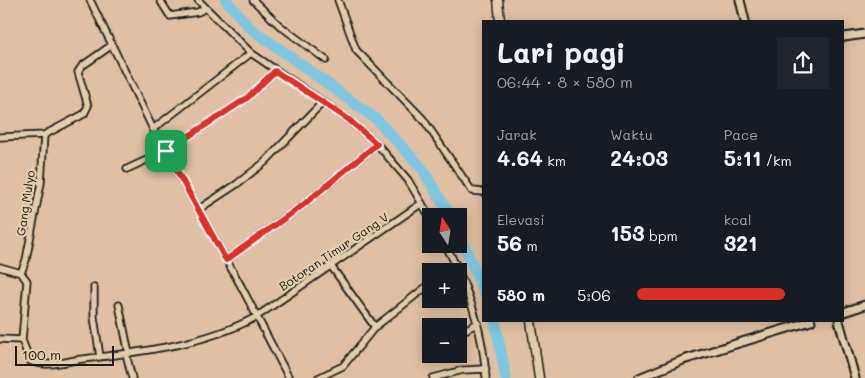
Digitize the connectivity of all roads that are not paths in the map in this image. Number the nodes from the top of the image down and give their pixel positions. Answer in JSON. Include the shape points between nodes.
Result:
{"nodes":[{"id":1,"x":90,"y":0,"type":"edge"},
{"id":2,"x":160,"y":0,"type":"edge"},
{"id":3,"x":198,"y":0,"type":"edge"},
{"id":4,"x":338,"y":0,"type":"edge"},
{"id":5,"x":498,"y":0,"type":"edge"},
{"id":6,"x":740,"y":0,"type":"edge"},
{"id":7,"x":255,"y":1,"type":"edge"},
{"id":8,"x":206,"y":8,"type":"junction"},
{"id":9,"x":500,"y":20,"type":"edge"},
{"id":10,"x":746,"y":20,"type":"edge"},
{"id":11,"x":865,"y":34,"type":"edge"},
{"id":12,"x":844,"y":37,"type":"edge"},
{"id":13,"x":112,"y":45,"type":"junction"},
{"id":14,"x":251,"y":53,"type":"junction"},
{"id":15,"x":326,"y":60,"type":"dead end"},
{"id":16,"x":275,"y":71,"type":"junction"},
{"id":17,"x":322,"y":102,"type":"junction"},
{"id":18,"x":153,"y":128,"type":"junction"},
{"id":19,"x":44,"y":135,"type":"junction"},
{"id":20,"x":0,"y":138,"type":"edge"},
{"id":21,"x":377,"y":144,"type":"junction"},
{"id":22,"x":166,"y":151,"type":"junction"},
{"id":23,"x":128,"y":168,"type":"dead end"},
{"id":24,"x":482,"y":192,"type":"edge"},
{"id":25,"x":422,"y":203,"type":"junction"},
{"id":26,"x":425,"y":208,"type":"edge"},
{"id":27,"x":199,"y":209,"type":"junction"},
{"id":28,"x":226,"y":260,"type":"junction"},
{"id":29,"x":331,"y":266,"type":"junction"},
{"id":30,"x":0,"y":267,"type":"edge"},
{"id":31,"x":23,"y":274,"type":"junction"},
{"id":32,"x":94,"y":287,"type":"dead end"},
{"id":33,"x":467,"y":289,"type":"edge"},
{"id":34,"x":422,"y":290,"type":"edge"},
{"id":35,"x":119,"y":305,"type":"dead end"},
{"id":36,"x":865,"y":305,"type":"edge"},
{"id":37,"x":844,"y":312,"type":"edge"},
{"id":38,"x":256,"y":317,"type":"junction"},
{"id":39,"x":531,"y":322,"type":"edge"},
{"id":40,"x":808,"y":322,"type":"edge"},
{"id":41,"x":839,"y":322,"type":"edge"},
{"id":42,"x":478,"y":323,"type":"junction"},
{"id":43,"x":374,"y":327,"type":"junction"},
{"id":44,"x":467,"y":329,"type":"edge"},
{"id":45,"x":0,"y":339,"type":"edge"},
{"id":46,"x":22,"y":340,"type":"junction"},
{"id":47,"x":127,"y":354,"type":"junction"},
{"id":48,"x":100,"y":357,"type":"junction"},
{"id":49,"x":486,"y":369,"type":"junction"},
{"id":50,"x":132,"y":378,"type":"edge"},
{"id":51,"x":289,"y":378,"type":"edge"},
{"id":52,"x":318,"y":378,"type":"edge"},
{"id":53,"x":433,"y":378,"type":"edge"},
{"id":54,"x":486,"y":378,"type":"edge"},
{"id":55,"x":539,"y":378,"type":"edge"},
{"id":56,"x":639,"y":378,"type":"edge"},
{"id":57,"x":855,"y":378,"type":"edge"}],
"edges":[{"from":1,"to":13,"type":"street"},
{"from":2,"to":8,"type":"street","via":[[170,16]]},
{"from":3,"to":8,"type":"street"},
{"from":4,"to":24,"type":"street","via":[[356,50],[423,119],[472,190]]},
{"from":5,"to":9,"type":"main road"},
{"from":6,"to":10,"type":"street"},
{"from":7,"to":15,"type":"street","via":[[279,25]]},
{"from":8,"to":14,"type":"street"},
{"from":11,"to":12,"type":"street"},
{"from":13,"to":18,"type":"street"},
{"from":13,"to":19,"type":"street","via":[[78,72],[88,111]]},
{"from":14,"to":16,"type":"street"},
{"from":14,"to":18,"type":"street"},
{"from":16,"to":17,"type":"street"},
{"from":16,"to":22,"type":"street","via":[[247,98]]},
{"from":17,"to":21,"type":"street"},
{"from":17,"to":27,"type":"street","via":[[265,162]]},
{"from":18,"to":22,"type":"street"},
{"from":19,"to":20,"type":"street"},
{"from":19,"to":31,"type":"street","name":"Gang Mulyo","via":[[37,206]]},
{"from":21,"to":25,"type":"street","via":[[408,180]]},
{"from":21,"to":28,"type":"street","via":[[303,205]]},
{"from":22,"to":23,"type":"street"},
{"from":22,"to":27,"type":"street"},
{"from":25,"to":26,"type":"street"},
{"from":25,"to":29,"type":"street","name":"Botoran Timur Gang V"},
{"from":27,"to":28,"type":"street"},
{"from":28,"to":38,"type":"street"},
{"from":29,"to":38,"type":"street","name":"Botoran Timur Gang V"},
{"from":29,"to":43,"type":"street"},
{"from":30,"to":31,"type":"street"},
{"from":31,"to":46,"type":"street","via":[[28,287]]},
{"from":32,"to":48,"type":"street","via":[[94,317]]},
{"from":33,"to":42,"type":"street"},
{"from":34,"to":43,"type":"street"},
{"from":35,"to":47,"type":"street"},
{"from":36,"to":37,"type":"street"},
{"from":38,"to":47,"type":"street","name":"Botoran Timur Gang V","via":[[199,339]]},
{"from":38,"to":51,"type":"street"},
{"from":39,"to":55,"type":"main road"},
{"from":40,"to":56,"type":"street","via":[[684,360]]},
{"from":41,"to":57,"type":"street"},
{"from":42,"to":44,"type":"street"},
{"from":42,"to":49,"type":"street"},
{"from":43,"to":52,"type":"street","via":[[343,366]]},
{"from":45,"to":46,"type":"street"},
{"from":46,"to":48,"type":"street","name":"Botoran Timur Gang V","via":[[28,359],[38,364]]},
{"from":47,"to":48,"type":"street","name":"Botoran Timur Gang V"},
{"from":47,"to":50,"type":"street"},
{"from":49,"to":53,"type":"street","via":[[463,370]]},
{"from":49,"to":54,"type":"street"}]}
